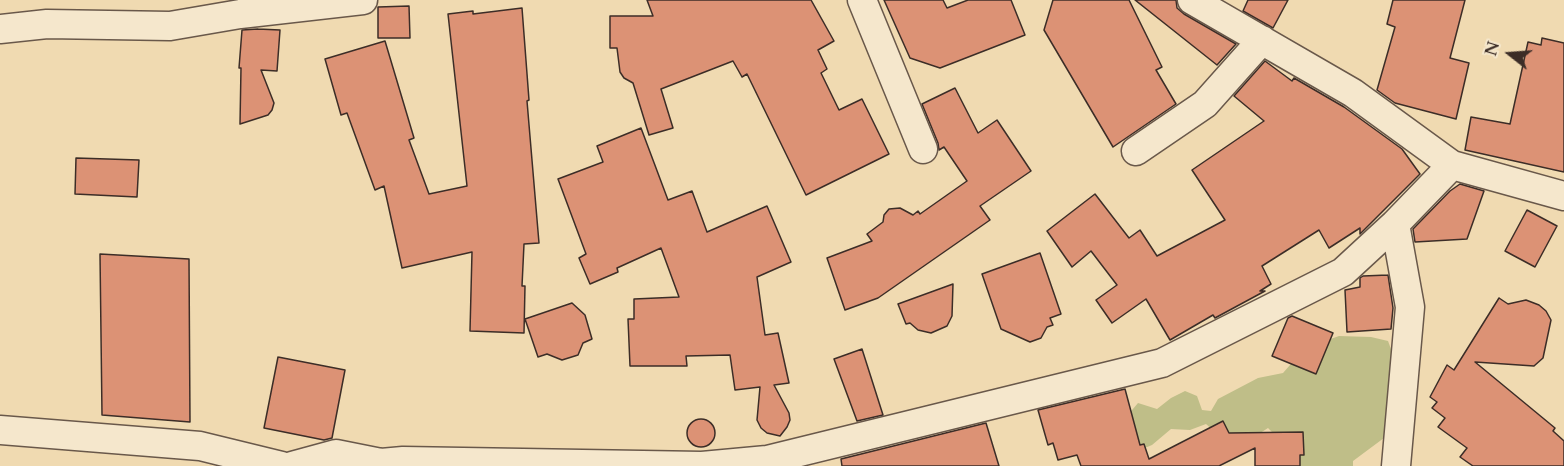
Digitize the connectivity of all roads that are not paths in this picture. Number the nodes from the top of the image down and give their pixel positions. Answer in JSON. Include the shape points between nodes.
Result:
{"nodes":[{"id":1,"x":363,"y":0,"type":"edge"},
{"id":2,"x":862,"y":0,"type":"edge"},
{"id":3,"x":1192,"y":0,"type":"edge"},
{"id":4,"x":0,"y":29,"type":"edge"},
{"id":5,"x":1262,"y":40,"type":"junction"},
{"id":6,"x":923,"y":149,"type":"dead end"},
{"id":7,"x":1136,"y":152,"type":"dead end"},
{"id":8,"x":1452,"y":165,"type":"junction"},
{"id":9,"x":1564,"y":196,"type":"edge"},
{"id":10,"x":1395,"y":224,"type":"junction"},
{"id":11,"x":0,"y":430,"type":"edge"},
{"id":12,"x":402,"y":463,"type":"edge"},
{"id":13,"x":282,"y":466,"type":"edge"},
{"id":14,"x":292,"y":466,"type":"edge"},
{"id":15,"x":702,"y":466,"type":"edge"},
{"id":16,"x":1396,"y":466,"type":"edge"}],
"edges":[{"from":1,"to":4,"type":"street","via":[[170,26],[46,24]]},
{"from":2,"to":6,"type":"street"},
{"from":3,"to":5,"type":"street"},
{"from":5,"to":7,"type":"street","via":[[1205,104]]},
{"from":5,"to":8,"type":"street","via":[[1353,93]]},
{"from":8,"to":9,"type":"street"},
{"from":8,"to":10,"type":"street"},
{"from":10,"to":15,"type":"street","via":[[1343,273],[1162,363],[767,460]]},
{"from":10,"to":16,"type":"street","via":[[1410,307]]},
{"from":11,"to":13,"type":"street","via":[[200,446]]},
{"from":12,"to":14,"type":"street","via":[[381,463],[336,453]]},
{"from":12,"to":15,"type":"street"}]}
